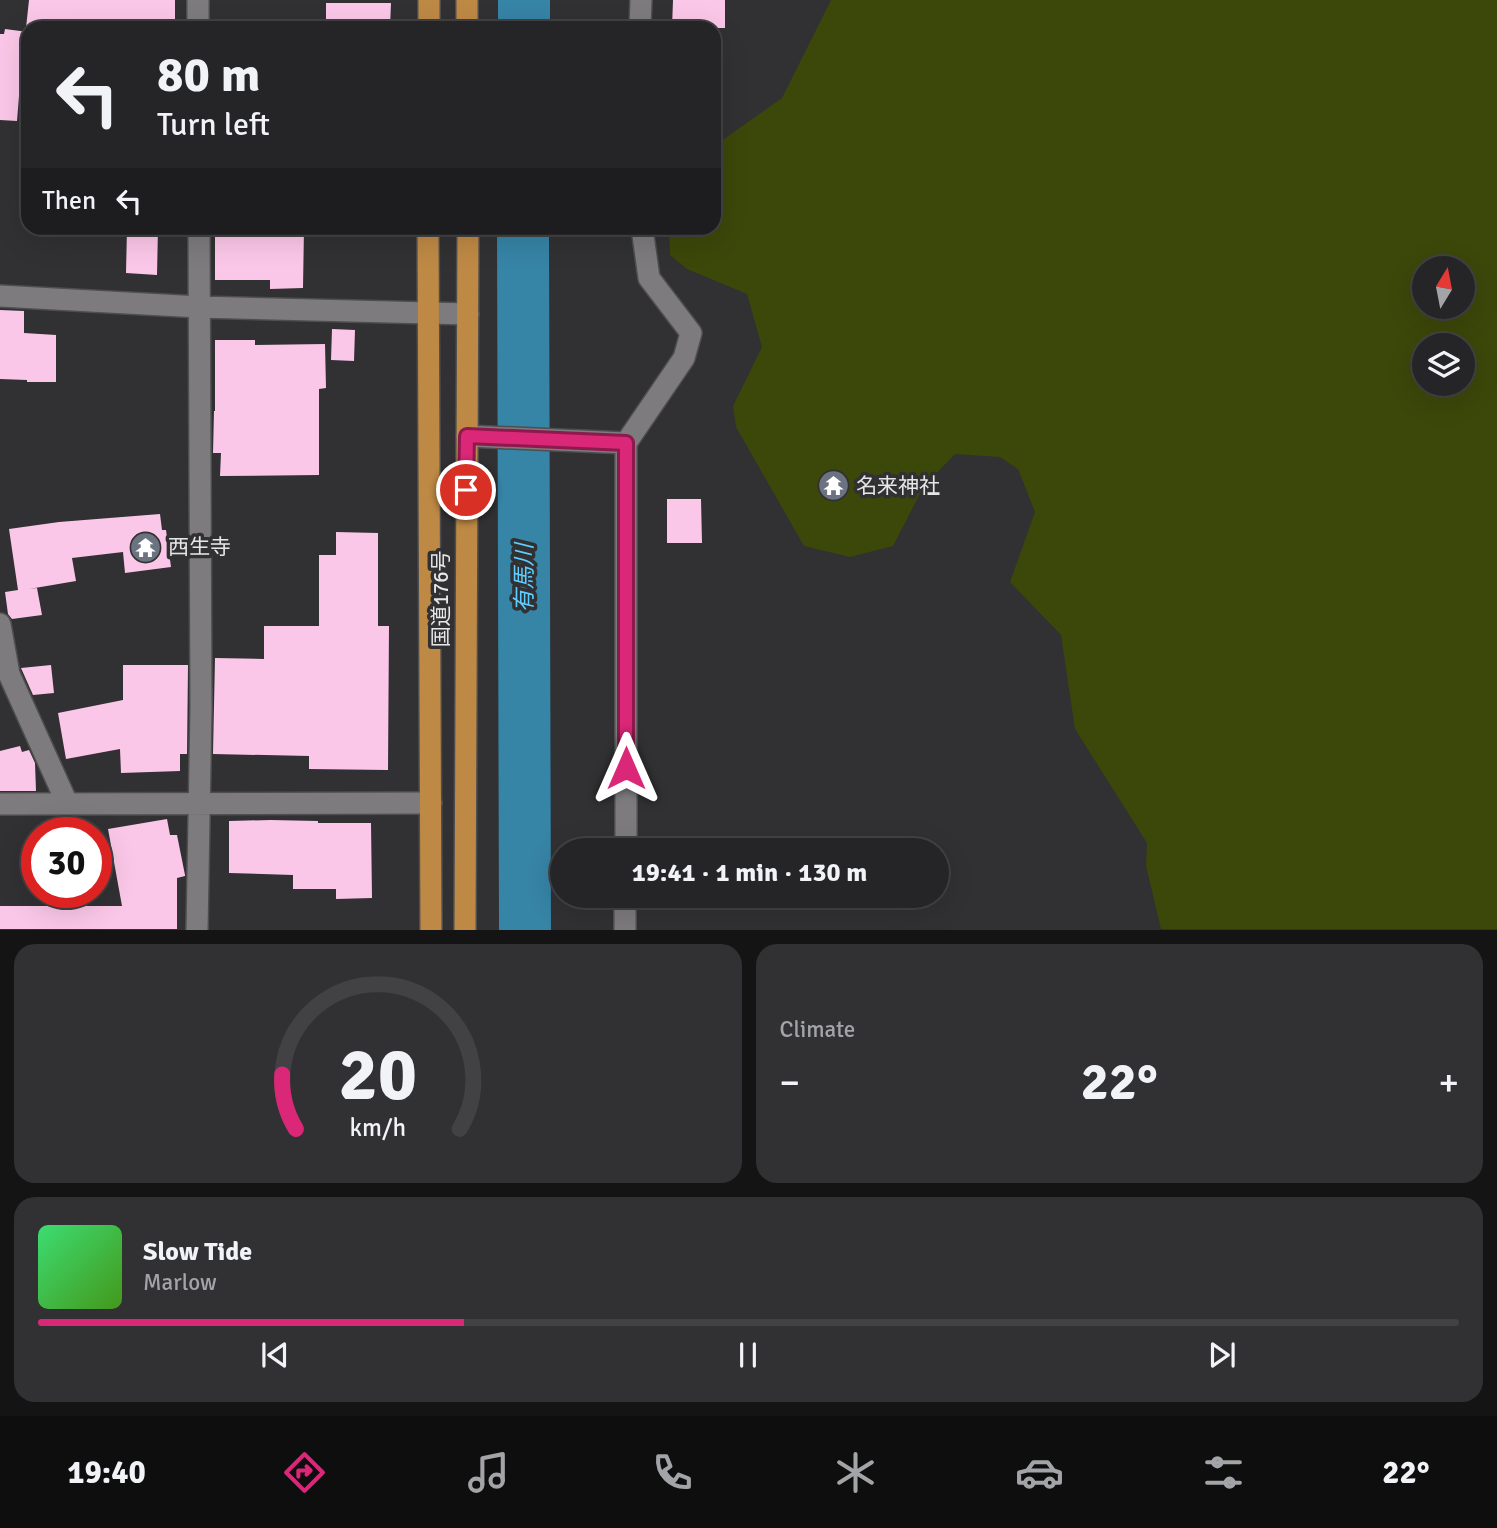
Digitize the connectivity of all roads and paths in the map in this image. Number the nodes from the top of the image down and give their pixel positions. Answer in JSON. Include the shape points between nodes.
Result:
{"nodes":[{"id":1,"x":198,"y":0,"type":"edge"},
{"id":2,"x":429,"y":0,"type":"edge"},
{"id":3,"x":467,"y":0,"type":"edge"},
{"id":4,"x":640,"y":0,"type":"edge"},
{"id":5,"x":198,"y":21,"type":"edge"},
{"id":6,"x":429,"y":21,"type":"edge"},
{"id":7,"x":467,"y":21,"type":"edge"},
{"id":8,"x":640,"y":21,"type":"edge"},
{"id":9,"x":199,"y":235,"type":"edge"},
{"id":10,"x":428,"y":235,"type":"edge"},
{"id":11,"x":468,"y":235,"type":"edge"},
{"id":12,"x":643,"y":235,"type":"edge"},
{"id":13,"x":0,"y":296,"type":"edge"},
{"id":14,"x":199,"y":307,"type":"junction"},
{"id":15,"x":429,"y":312,"type":"junction"},
{"id":16,"x":468,"y":314,"type":"junction"},
{"id":17,"x":467,"y":436,"type":"junction"},
{"id":18,"x":626,"y":443,"type":"junction"},
{"id":19,"x":0,"y":624,"type":"edge"},
{"id":20,"x":67,"y":803,"type":"junction"},
{"id":21,"x":431,"y":803,"type":"junction"},
{"id":22,"x":0,"y":804,"type":"edge"},
{"id":23,"x":200,"y":805,"type":"junction"},
{"id":24,"x":626,"y":838,"type":"edge"},
{"id":25,"x":625,"y":908,"type":"edge"},
{"id":26,"x":197,"y":929,"type":"edge"},
{"id":27,"x":431,"y":929,"type":"edge"},
{"id":28,"x":465,"y":929,"type":"edge"},
{"id":29,"x":625,"y":929,"type":"edge"}],
"edges":[{"from":1,"to":5,"type":"street"},
{"from":2,"to":6,"type":"highway"},
{"from":3,"to":7,"type":"highway"},
{"from":4,"to":8,"type":"street"},
{"from":9,"to":14,"type":"street"},
{"from":10,"to":15,"type":"highway","name":"国道176号"},
{"from":11,"to":16,"type":"highway","name":"国道176号"},
{"from":12,"to":18,"type":"street","via":[[649,278],[691,333],[684,358]]},
{"from":13,"to":14,"type":"street"},
{"from":14,"to":15,"type":"street"},
{"from":14,"to":23,"type":"street"},
{"from":15,"to":16,"type":"street"},
{"from":15,"to":21,"type":"highway","name":"国道176号"},
{"from":16,"to":17,"type":"highway","name":"国道176号"},
{"from":17,"to":18,"type":"street"},
{"from":17,"to":28,"type":"highway","name":"国道176号"},
{"from":18,"to":24,"type":"street"},
{"from":19,"to":20,"type":"street","via":[[9,674]]},
{"from":20,"to":22,"type":"street"},
{"from":20,"to":23,"type":"street"},
{"from":21,"to":23,"type":"street"},
{"from":21,"to":27,"type":"highway","name":"国道176号"},
{"from":23,"to":26,"type":"street"},
{"from":25,"to":29,"type":"street"}]}
